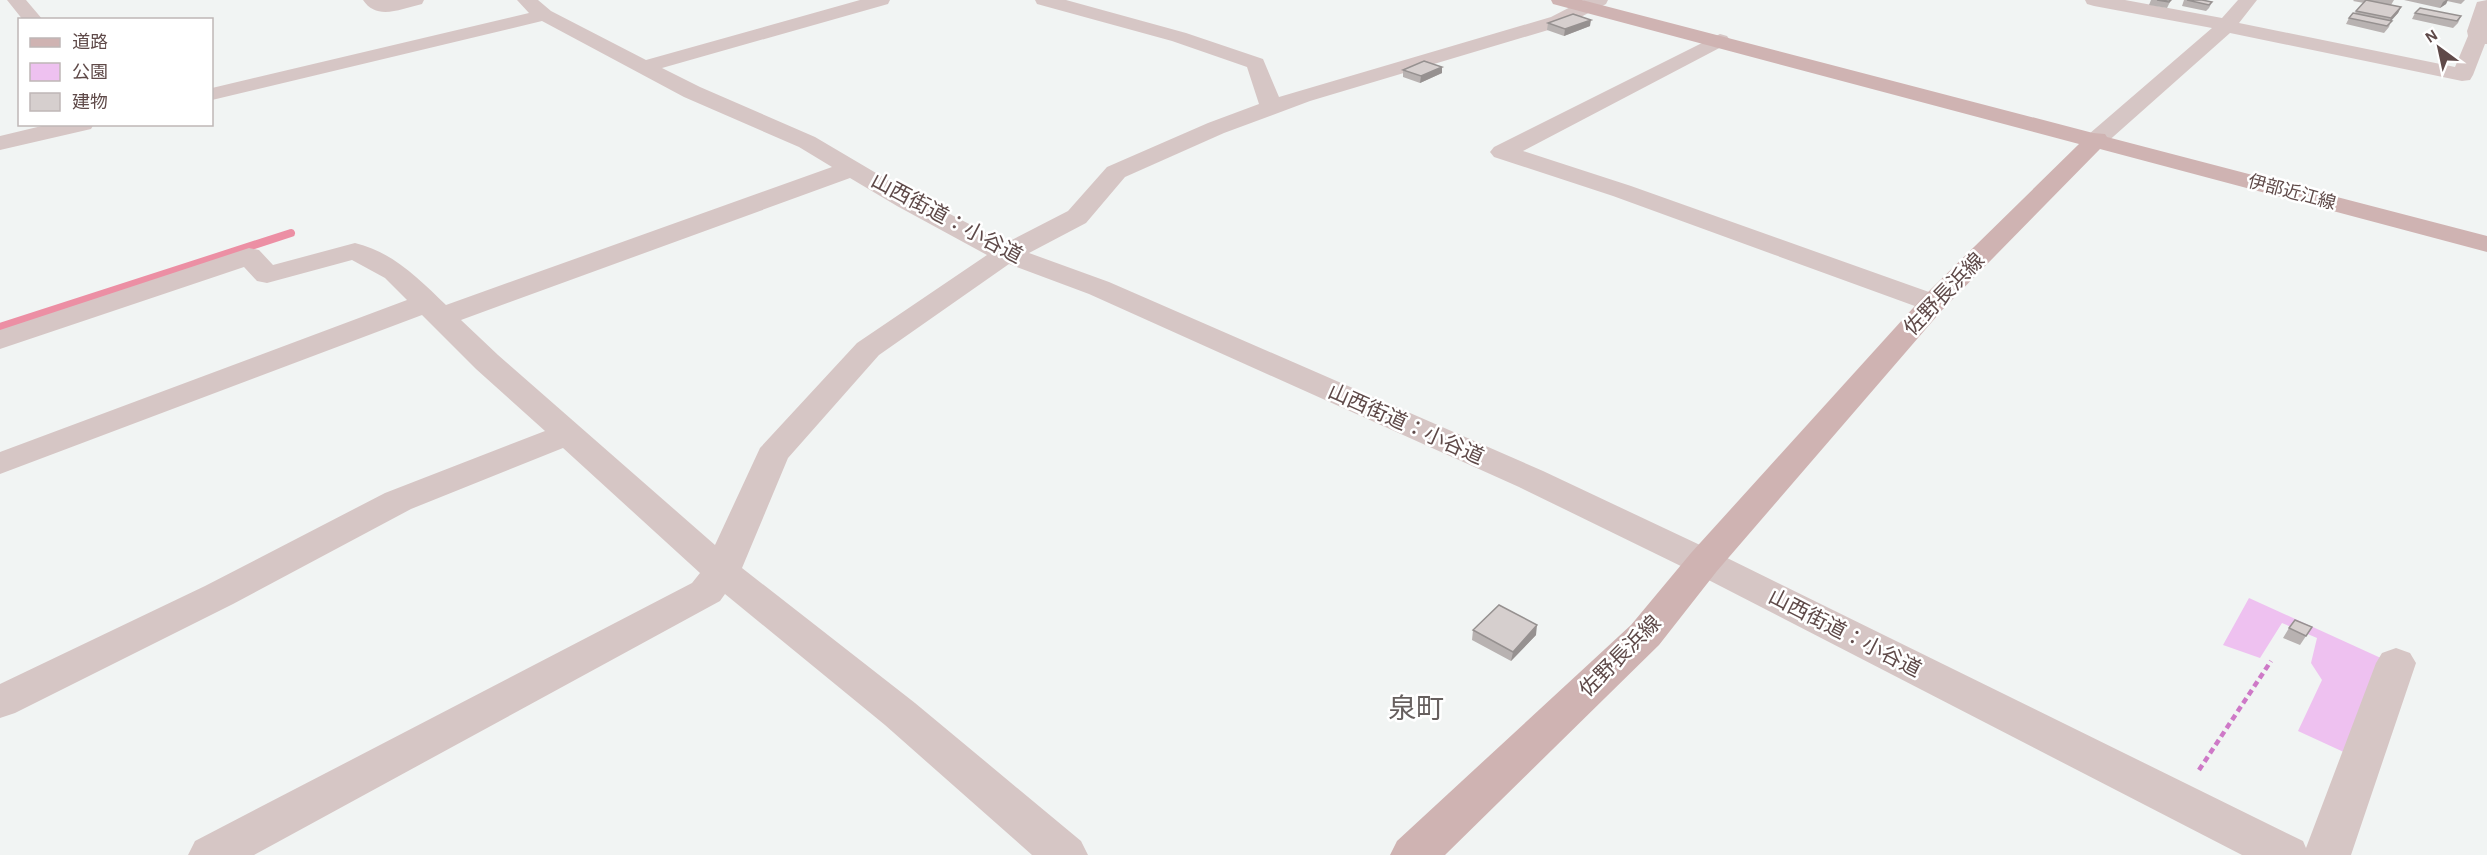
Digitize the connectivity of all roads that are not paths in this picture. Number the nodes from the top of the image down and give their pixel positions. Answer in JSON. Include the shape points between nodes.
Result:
{"nodes":[{"id":1,"x":16,"y":0,"type":"edge"},
{"id":2,"x":372,"y":0,"type":"edge"},
{"id":3,"x":415,"y":0,"type":"edge"},
{"id":4,"x":881,"y":0,"type":"edge"},
{"id":5,"x":1044,"y":0,"type":"edge"},
{"id":6,"x":2094,"y":0,"type":"edge"},
{"id":7,"x":2248,"y":0,"type":"edge"},
{"id":8,"x":1582,"y":2,"type":"edge"},
{"id":9,"x":2487,"y":2,"type":"edge"},
{"id":10,"x":535,"y":8,"type":"edge"},
{"id":11,"x":31,"y":18,"type":"edge"},
{"id":12,"x":2227,"y":25,"type":"junction"},
{"id":13,"x":2482,"y":37,"type":"edge"},
{"id":14,"x":1719,"y":40,"type":"junction"},
{"id":15,"x":643,"y":67,"type":"junction"},
{"id":16,"x":213,"y":94,"type":"edge"},
{"id":17,"x":1271,"y":107,"type":"junction"},
{"id":18,"x":74,"y":126,"type":"edge"},
{"id":19,"x":2097,"y":139,"type":"junction"},
{"id":20,"x":0,"y":143,"type":"edge"},
{"id":21,"x":854,"y":168,"type":"junction"},
{"id":22,"x":2487,"y":244,"type":"edge"},
{"id":23,"x":1006,"y":254,"type":"junction"},
{"id":24,"x":1934,"y":303,"type":"junction"},
{"id":25,"x":433,"y":310,"type":"junction"},
{"id":26,"x":0,"y":339,"type":"edge"},
{"id":27,"x":567,"y":434,"type":"junction"},
{"id":28,"x":0,"y":464,"type":"edge"},
{"id":29,"x":1704,"y":562,"type":"junction"},
{"id":30,"x":722,"y":572,"type":"junction"},
{"id":31,"x":2396,"y":663,"type":"dead end"},
{"id":32,"x":0,"y":702,"type":"edge"},
{"id":33,"x":212,"y":855,"type":"edge"},
{"id":34,"x":1064,"y":855,"type":"edge"},
{"id":35,"x":1414,"y":855,"type":"edge"},
{"id":36,"x":2286,"y":855,"type":"edge"},
{"id":37,"x":2327,"y":855,"type":"edge"}],
"edges":[{"from":1,"to":11,"type":"street"},
{"from":2,"to":3,"type":"street","via":[[381,8]]},
{"from":4,"to":15,"type":"street"},
{"from":5,"to":17,"type":"street","via":[[1256,63]]},
{"from":6,"to":12,"type":"street"},
{"from":7,"to":12,"type":"street"},
{"from":8,"to":14,"type":"main road"},
{"from":8,"to":17,"type":"street","via":[[1558,21]]},
{"from":9,"to":13,"type":"street","via":[[2479,23]]},
{"from":10,"to":15,"type":"street","name":"山西街道：小谷道"},
{"from":10,"to":16,"type":"street"},
{"from":12,"to":13,"type":"street","via":[[2462,75]]},
{"from":12,"to":19,"type":"street"},
{"from":14,"to":19,"type":"main road"},
{"from":14,"to":24,"type":"street","via":[[1502,152],[1622,190]]},
{"from":15,"to":21,"type":"street","name":"山西街道：小谷道","via":[[807,142]]},
{"from":17,"to":23,"type":"street","via":[[1116,172],[1077,217]]},
{"from":18,"to":20,"type":"street"},
{"from":19,"to":22,"type":"main road","name":"伊部近江線"},
{"from":19,"to":24,"type":"main road","name":"佐野長浜線"},
{"from":21,"to":23,"type":"street","name":"山西街道：小谷道","via":[[906,201]]},
{"from":21,"to":25,"type":"street"},
{"from":23,"to":29,"type":"street","name":"山西街道：小谷道","via":[[1099,288],[1532,479]]},
{"from":23,"to":30,"type":"street","via":[[868,349],[772,455]]},
{"from":24,"to":29,"type":"main road","name":"佐野長浜線"},
{"from":25,"to":26,"type":"street","via":[[395,272],[355,250],[267,275],[249,256]]},
{"from":25,"to":27,"type":"street"},
{"from":25,"to":28,"type":"street"},
{"from":27,"to":30,"type":"street"},
{"from":27,"to":32,"type":"street","via":[[398,501],[219,595]]},
{"from":29,"to":35,"type":"main road","name":"佐野長浜線","via":[[1645,635]]},
{"from":29,"to":36,"type":"street","name":"山西街道：小谷道"},
{"from":30,"to":33,"type":"street","via":[[706,592]]},
{"from":30,"to":34,"type":"street","via":[[900,714]]},
{"from":31,"to":37,"type":"street"}]}
